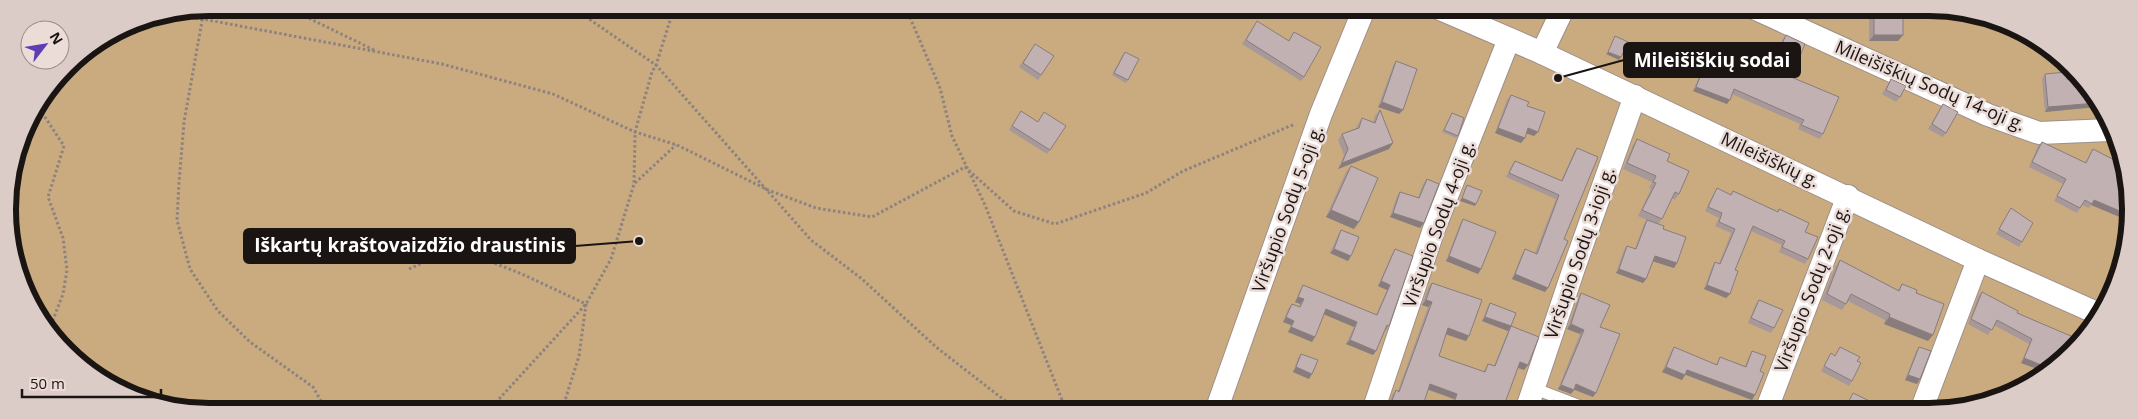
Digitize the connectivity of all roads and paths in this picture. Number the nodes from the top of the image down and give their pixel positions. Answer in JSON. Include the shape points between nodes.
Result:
{"nodes":[{"id":1,"x":304,"y":16,"type":"edge"},
{"id":2,"x":585,"y":16,"type":"edge"},
{"id":3,"x":671,"y":16,"type":"edge"},
{"id":4,"x":909,"y":16,"type":"edge"},
{"id":5,"x":1361,"y":16,"type":"edge"},
{"id":6,"x":1456,"y":16,"type":"edge"},
{"id":7,"x":1560,"y":16,"type":"edge"},
{"id":8,"x":1771,"y":16,"type":"edge"},
{"id":9,"x":191,"y":17,"type":"edge"},
{"id":10,"x":202,"y":17,"type":"edge"},
{"id":11,"x":202,"y":20,"type":"junction"},
{"id":12,"x":1509,"y":39,"type":"junction"},
{"id":13,"x":379,"y":53,"type":"junction"},
{"id":14,"x":1542,"y":53,"type":"junction"},
{"id":15,"x":656,"y":65,"type":"junction"},
{"id":16,"x":1635,"y":96,"type":"junction"},
{"id":17,"x":42,"y":113,"type":"edge"},
{"id":18,"x":1321,"y":114,"type":"junction"},
{"id":19,"x":2105,"y":130,"type":"edge"},
{"id":20,"x":635,"y":132,"type":"junction"},
{"id":21,"x":677,"y":145,"type":"junction"},
{"id":22,"x":966,"y":167,"type":"junction"},
{"id":23,"x":634,"y":184,"type":"junction"},
{"id":24,"x":768,"y":190,"type":"junction"},
{"id":25,"x":1848,"y":196,"type":"junction"},
{"id":26,"x":1978,"y":260,"type":"junction"},
{"id":27,"x":409,"y":269,"type":"dead end"},
{"id":28,"x":586,"y":304,"type":"junction"},
{"id":29,"x":2093,"y":311,"type":"edge"},
{"id":30,"x":52,"y":322,"type":"edge"},
{"id":31,"x":1533,"y":388,"type":"junction"},
{"id":32,"x":322,"y":403,"type":"edge"},
{"id":33,"x":495,"y":403,"type":"edge"},
{"id":34,"x":564,"y":403,"type":"edge"},
{"id":35,"x":1008,"y":403,"type":"edge"},
{"id":36,"x":1063,"y":403,"type":"edge"},
{"id":37,"x":1218,"y":403,"type":"edge"},
{"id":38,"x":1376,"y":403,"type":"edge"},
{"id":39,"x":1528,"y":403,"type":"edge"},
{"id":40,"x":1572,"y":403,"type":"edge"},
{"id":41,"x":1769,"y":403,"type":"edge"},
{"id":42,"x":1924,"y":403,"type":"edge"}],
"edges":[{"from":1,"to":13,"type":"path"},
{"from":2,"to":15,"type":"path"},
{"from":3,"to":15,"type":"path"},
{"from":4,"to":22,"type":"path","via":[[940,88],[952,136]]},
{"from":5,"to":18,"type":"street","name":"Viršupio Sodų 5-oji g."},
{"from":6,"to":12,"type":"street","name":"Mileišiškių g."},
{"from":7,"to":14,"type":"street"},
{"from":8,"to":19,"type":"street","name":"Mileišiškių Sodų 14-oji g.","via":[[1988,116],[2039,133]]},
{"from":9,"to":11,"type":"path"},
{"from":10,"to":11,"type":"path"},
{"from":11,"to":13,"type":"path"},
{"from":11,"to":32,"type":"path","via":[[184,122],[177,220],[190,269],[218,311],[250,342],[312,387]]},
{"from":12,"to":14,"type":"street","name":"Mileišiškių g."},
{"from":12,"to":38,"type":"street","name":"Viršupio Sodų 4-oji g.","via":[[1434,229]]},
{"from":13,"to":20,"type":"path","via":[[442,64],[553,94]]},
{"from":14,"to":16,"type":"street","name":"Mileišiškių g."},
{"from":15,"to":20,"type":"path"},
{"from":15,"to":24,"type":"path"},
{"from":16,"to":25,"type":"street","name":"Mileišiškių g."},
{"from":16,"to":31,"type":"street","name":"Viršupio Sodų 3-ioji g."},
{"from":17,"to":30,"type":"path","via":[[64,146],[48,197],[63,238],[67,270],[63,294]]},
{"from":18,"to":22,"type":"path","via":[[1183,171],[1146,194],[1055,224],[1014,211]]},
{"from":18,"to":37,"type":"street","name":"Viršupio Sodų 5-oji g."},
{"from":20,"to":21,"type":"path"},
{"from":20,"to":23,"type":"path"},
{"from":21,"to":23,"type":"path"},
{"from":21,"to":24,"type":"path"},
{"from":22,"to":24,"type":"path","via":[[872,218],[816,208]]},
{"from":22,"to":36,"type":"path","via":[[986,206]]},
{"from":23,"to":28,"type":"path","via":[[611,259]]},
{"from":24,"to":35,"type":"path","via":[[811,240],[862,279],[936,347]]},
{"from":25,"to":26,"type":"street","name":"Mileišiškių g."},
{"from":25,"to":41,"type":"street","name":"Viršupio Sodų 2-oji g."},
{"from":26,"to":29,"type":"street","name":"Mileišiškių g."},
{"from":26,"to":42,"type":"street"},
{"from":27,"to":28,"type":"path","via":[[443,254],[484,259]]},
{"from":28,"to":33,"type":"path"},
{"from":28,"to":34,"type":"path","via":[[579,356]]},
{"from":31,"to":39,"type":"street","name":"Viršupio Sodų 3-ioji g."},
{"from":31,"to":40,"type":"lane"}]}
